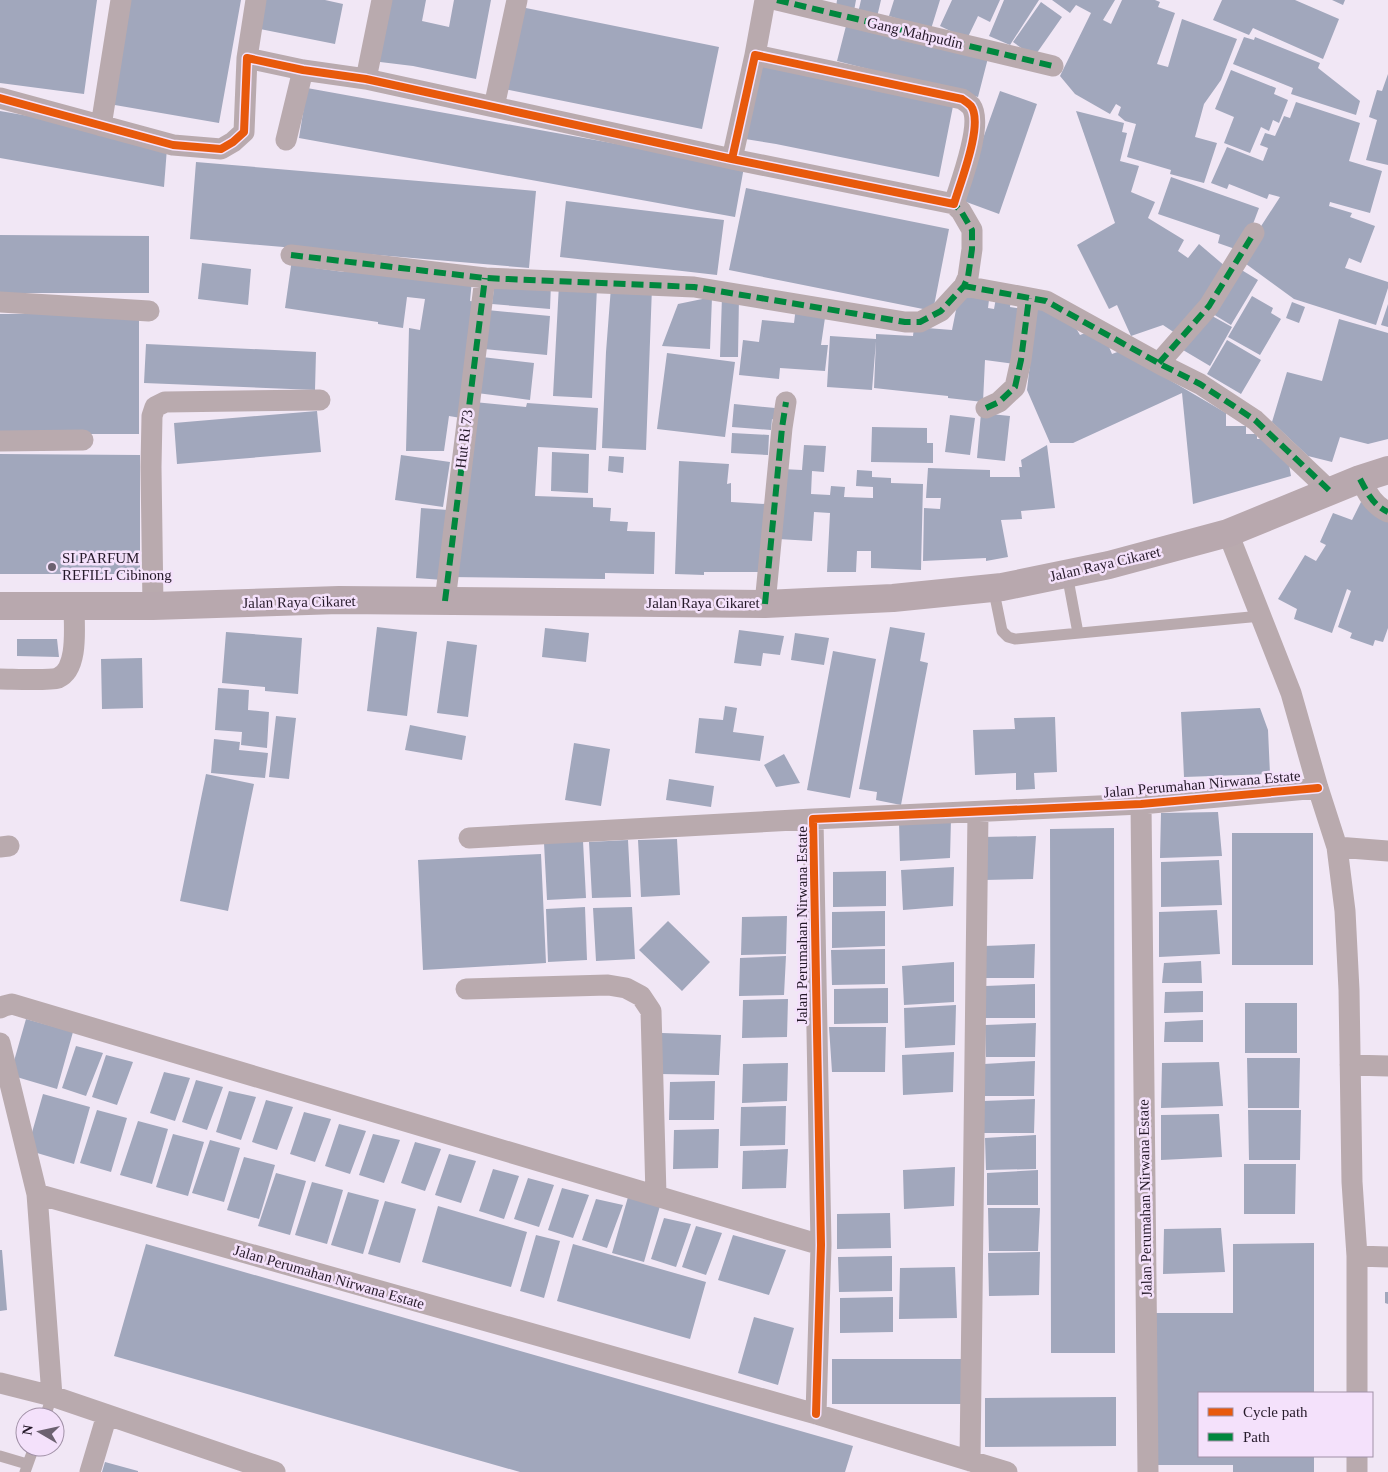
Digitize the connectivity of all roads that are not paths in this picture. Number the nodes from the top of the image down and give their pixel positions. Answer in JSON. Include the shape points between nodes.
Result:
{"nodes":[{"id":1,"x":121,"y":0,"type":"edge"},
{"id":2,"x":256,"y":0,"type":"edge"},
{"id":3,"x":382,"y":0,"type":"edge"},
{"id":4,"x":517,"y":0,"type":"edge"},
{"id":5,"x":765,"y":0,"type":"edge"},
{"id":6,"x":777,"y":0,"type":"edge"},
{"id":7,"x":755,"y":55,"type":"junction"},
{"id":8,"x":247,"y":58,"type":"junction"},
{"id":9,"x":1053,"y":66,"type":"dead end"},
{"id":10,"x":303,"y":70,"type":"junction"},
{"id":11,"x":366,"y":79,"type":"junction"},
{"id":12,"x":0,"y":98,"type":"edge"},
{"id":13,"x":494,"y":107,"type":"junction"},
{"id":14,"x":101,"y":126,"type":"junction"},
{"id":15,"x":286,"y":140,"type":"dead end"},
{"id":16,"x":732,"y":159,"type":"junction"},
{"id":17,"x":954,"y":204,"type":"junction"},
{"id":18,"x":1254,"y":233,"type":"dead end"},
{"id":19,"x":291,"y":255,"type":"dead end"},
{"id":20,"x":485,"y":278,"type":"junction"},
{"id":21,"x":964,"y":286,"type":"junction"},
{"id":22,"x":1030,"y":298,"type":"junction"},
{"id":23,"x":0,"y":302,"type":"edge"},
{"id":24,"x":149,"y":311,"type":"dead end"},
{"id":25,"x":1159,"y":363,"type":"junction"},
{"id":26,"x":320,"y":400,"type":"dead end"},
{"id":27,"x":786,"y":402,"type":"dead end"},
{"id":28,"x":986,"y":408,"type":"dead end"},
{"id":29,"x":83,"y":440,"type":"dead end"},
{"id":30,"x":0,"y":441,"type":"edge"},
{"id":31,"x":1388,"y":470,"type":"edge"},
{"id":32,"x":1360,"y":480,"type":"junction"},
{"id":33,"x":1331,"y":492,"type":"junction"},
{"id":34,"x":1388,"y":512,"type":"edge"},
{"id":35,"x":1228,"y":533,"type":"junction"},
{"id":36,"x":1067,"y":574,"type":"junction"},
{"id":37,"x":993,"y":587,"type":"junction"},
{"id":38,"x":445,"y":601,"type":"junction"},
{"id":39,"x":765,"y":604,"type":"junction"},
{"id":40,"x":0,"y":606,"type":"edge"},
{"id":41,"x":153,"y":606,"type":"junction"},
{"id":42,"x":74,"y":607,"type":"junction"},
{"id":43,"x":1261,"y":616,"type":"junction"},
{"id":44,"x":1078,"y":633,"type":"junction"},
{"id":45,"x":0,"y":679,"type":"edge"},
{"id":46,"x":1318,"y":788,"type":"junction"},
{"id":47,"x":1141,"y":804,"type":"junction"},
{"id":48,"x":978,"y":812,"type":"junction"},
{"id":49,"x":813,"y":819,"type":"junction"},
{"id":50,"x":469,"y":838,"type":"dead end"},
{"id":51,"x":1337,"y":847,"type":"junction"},
{"id":52,"x":1388,"y":851,"type":"edge"},
{"id":53,"x":466,"y":989,"type":"dead end"},
{"id":54,"x":0,"y":1008,"type":"edge"},
{"id":55,"x":0,"y":1043,"type":"edge"},
{"id":56,"x":1350,"y":1065,"type":"junction"},
{"id":57,"x":1388,"y":1066,"type":"edge"},
{"id":58,"x":37,"y":1194,"type":"junction"},
{"id":59,"x":656,"y":1195,"type":"junction"},
{"id":60,"x":820,"y":1245,"type":"junction"},
{"id":61,"x":1357,"y":1256,"type":"junction"},
{"id":62,"x":1388,"y":1257,"type":"edge"},
{"id":63,"x":0,"y":1383,"type":"edge"},
{"id":64,"x":1357,"y":1392,"type":"edge"},
{"id":65,"x":52,"y":1396,"type":"junction"},
{"id":66,"x":48,"y":1407,"type":"edge"},
{"id":67,"x":816,"y":1414,"type":"junction"},
{"id":68,"x":107,"y":1415,"type":"junction"},
{"id":69,"x":0,"y":1456,"type":"edge"},
{"id":70,"x":1357,"y":1457,"type":"edge"},
{"id":71,"x":970,"y":1461,"type":"junction"},
{"id":72,"x":26,"y":1468,"type":"edge"},
{"id":73,"x":90,"y":1472,"type":"edge"},
{"id":74,"x":275,"y":1472,"type":"edge"},
{"id":75,"x":1007,"y":1472,"type":"edge"},
{"id":76,"x":1148,"y":1472,"type":"edge"},
{"id":77,"x":1357,"y":1472,"type":"edge"}],
"edges":[{"from":1,"to":14,"type":"street"},
{"from":2,"to":8,"type":"street"},
{"from":3,"to":11,"type":"street"},
{"from":4,"to":13,"type":"street"},
{"from":5,"to":7,"type":"street"},
{"from":6,"to":9,"type":"street","name":"Gang Mahpudin"},
{"from":7,"to":16,"type":"street"},
{"from":7,"to":17,"type":"street","via":[[962,99],[972,107],[976,122]]},
{"from":8,"to":10,"type":"street"},
{"from":8,"to":14,"type":"street","via":[[244,132],[221,149],[174,145]]},
{"from":10,"to":11,"type":"street"},
{"from":10,"to":15,"type":"street"},
{"from":11,"to":13,"type":"street"},
{"from":12,"to":14,"type":"street"},
{"from":13,"to":16,"type":"street"},
{"from":16,"to":17,"type":"street"},
{"from":17,"to":21,"type":"street","via":[[972,230],[972,249]]},
{"from":18,"to":25,"type":"street","via":[[1209,306]]},
{"from":19,"to":20,"type":"street"},
{"from":20,"to":21,"type":"street","via":[[694,287],[905,322],[920,322],[941,311]]},
{"from":20,"to":38,"type":"street","name":"Hut Ri 73"},
{"from":21,"to":22,"type":"street"},
{"from":22,"to":25,"type":"street","via":[[1046,301]]},
{"from":22,"to":28,"type":"street","via":[[1015,387],[999,402]]},
{"from":23,"to":24,"type":"street"},
{"from":25,"to":33,"type":"street","via":[[1200,384],[1255,420]]},
{"from":26,"to":41,"type":"street","via":[[165,402],[155,407],[151,468]]},
{"from":27,"to":39,"type":"street"},
{"from":29,"to":30,"type":"street"},
{"from":31,"to":32,"type":"main road","name":"Jalan Raya Cikaret"},
{"from":32,"to":33,"type":"main road","name":"Jalan Raya Cikaret"},
{"from":32,"to":34,"type":"street","via":[[1375,504]]},
{"from":33,"to":35,"type":"main road","name":"Jalan Raya Cikaret"},
{"from":35,"to":36,"type":"main road","name":"Jalan Raya Cikaret"},
{"from":35,"to":43,"type":"street"},
{"from":36,"to":37,"type":"main road","name":"Jalan Raya Cikaret"},
{"from":36,"to":44,"type":"lane"},
{"from":37,"to":39,"type":"main road","name":"Jalan Raya Cikaret","via":[[893,598]]},
{"from":37,"to":44,"type":"lane","via":[[1002,631],[1008,637]]},
{"from":38,"to":39,"type":"main road","name":"Jalan Raya Cikaret"},
{"from":38,"to":41,"type":"main road","name":"Jalan Raya Cikaret","via":[[339,600]]},
{"from":40,"to":42,"type":"main road","name":"Jalan Raya Cikaret"},
{"from":41,"to":42,"type":"main road","name":"Jalan Raya Cikaret"},
{"from":42,"to":45,"type":"street","via":[[74,653],[65,674],[56,678]]},
{"from":43,"to":44,"type":"lane"},
{"from":43,"to":46,"type":"street","via":[[1291,693]]},
{"from":46,"to":47,"type":"street","name":"Jalan Perumahan Nirwana Estate"},
{"from":46,"to":51,"type":"street"},
{"from":47,"to":48,"type":"street","name":"Jalan Perumahan Nirwana Estate"},
{"from":47,"to":76,"type":"street","name":"Jalan Perumahan Nirwana Estate"},
{"from":48,"to":49,"type":"street","name":"Jalan Perumahan Nirwana Estate"},
{"from":48,"to":71,"type":"street"},
{"from":49,"to":50,"type":"street"},
{"from":49,"to":60,"type":"street","name":"Jalan Perumahan Nirwana Estate"},
{"from":51,"to":52,"type":"street"},
{"from":51,"to":56,"type":"street","via":[[1345,911]]},
{"from":53,"to":59,"type":"street","via":[[608,986],[626,988],[641,996],[651,1011]]},
{"from":54,"to":59,"type":"street","via":[[12,1004]]},
{"from":55,"to":58,"type":"street"},
{"from":56,"to":57,"type":"street"},
{"from":56,"to":61,"type":"street"},
{"from":58,"to":65,"type":"street"},
{"from":58,"to":67,"type":"street","name":"Jalan Perumahan Nirwana Estate"},
{"from":59,"to":60,"type":"street"},
{"from":60,"to":67,"type":"street","name":"Jalan Perumahan Nirwana Estate"},
{"from":61,"to":62,"type":"street"},
{"from":61,"to":64,"type":"street"},
{"from":63,"to":65,"type":"street"},
{"from":65,"to":66,"type":"lane"},
{"from":65,"to":68,"type":"street"},
{"from":67,"to":71,"type":"street","name":"Jalan Perumahan Nirwana Estate"},
{"from":68,"to":73,"type":"street"},
{"from":68,"to":74,"type":"street"},
{"from":69,"to":72,"type":"lane"},
{"from":70,"to":77,"type":"street"},
{"from":71,"to":75,"type":"street","name":"Jalan Perumahan Nirwana Estate"}]}
